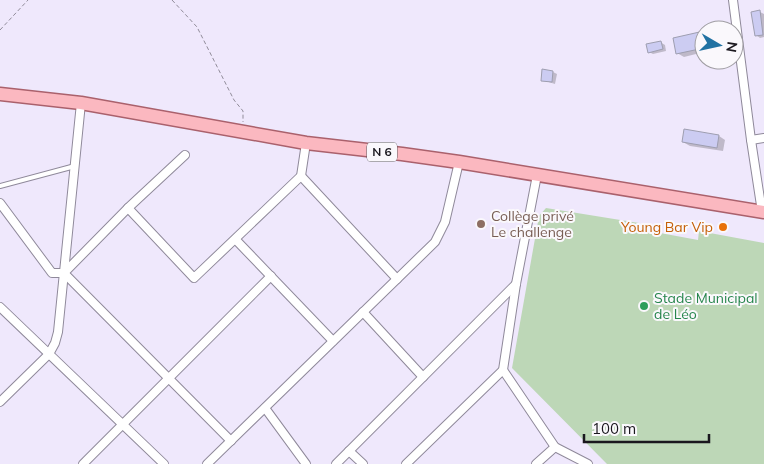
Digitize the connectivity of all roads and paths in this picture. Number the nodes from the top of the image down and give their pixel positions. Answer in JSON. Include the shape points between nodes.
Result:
{"nodes":[{"id":1,"x":28,"y":0,"type":"edge"},
{"id":2,"x":172,"y":0,"type":"edge"},
{"id":3,"x":733,"y":0,"type":"edge"},
{"id":4,"x":0,"y":30,"type":"edge"},
{"id":5,"x":0,"y":94,"type":"edge"},
{"id":6,"x":81,"y":103,"type":"junction"},
{"id":7,"x":244,"y":132,"type":"junction"},
{"id":8,"x":764,"y":138,"type":"edge"},
{"id":9,"x":751,"y":140,"type":"junction"},
{"id":10,"x":306,"y":143,"type":"junction"},
{"id":11,"x":186,"y":155,"type":"dead end"},
{"id":12,"x":459,"y":162,"type":"junction"},
{"id":13,"x":75,"y":166,"type":"junction"},
{"id":14,"x":537,"y":175,"type":"junction"},
{"id":15,"x":301,"y":176,"type":"junction"},
{"id":16,"x":0,"y":186,"type":"edge"},
{"id":17,"x":762,"y":195,"type":"edge"},
{"id":18,"x":0,"y":203,"type":"edge"},
{"id":19,"x":128,"y":208,"type":"junction"},
{"id":20,"x":763,"y":212,"type":"edge"},
{"id":21,"x":236,"y":240,"type":"junction"},
{"id":22,"x":64,"y":273,"type":"junction"},
{"id":23,"x":271,"y":276,"type":"junction"},
{"id":24,"x":397,"y":279,"type":"junction"},
{"id":25,"x":516,"y":284,"type":"junction"},
{"id":26,"x":0,"y":307,"type":"edge"},
{"id":27,"x":363,"y":312,"type":"junction"},
{"id":28,"x":333,"y":341,"type":"junction"},
{"id":29,"x":49,"y":354,"type":"junction"},
{"id":30,"x":503,"y":370,"type":"junction"},
{"id":31,"x":423,"y":377,"type":"junction"},
{"id":32,"x":169,"y":379,"type":"junction"},
{"id":33,"x":0,"y":402,"type":"edge"},
{"id":34,"x":265,"y":408,"type":"junction"},
{"id":35,"x":123,"y":425,"type":"junction"},
{"id":36,"x":231,"y":441,"type":"junction"},
{"id":37,"x":555,"y":447,"type":"junction"},
{"id":38,"x":349,"y":451,"type":"junction"},
{"id":39,"x":83,"y":464,"type":"edge"},
{"id":40,"x":164,"y":464,"type":"edge"},
{"id":41,"x":207,"y":464,"type":"edge"},
{"id":42,"x":306,"y":464,"type":"edge"},
{"id":43,"x":336,"y":464,"type":"edge"},
{"id":44,"x":363,"y":464,"type":"edge"},
{"id":45,"x":406,"y":464,"type":"edge"},
{"id":46,"x":536,"y":464,"type":"edge"},
{"id":47,"x":588,"y":464,"type":"edge"}],
"edges":[{"from":1,"to":4,"type":"path"},
{"from":2,"to":7,"type":"path","via":[[197,27],[234,100],[243,111]]},
{"from":3,"to":9,"type":"street"},
{"from":5,"to":6,"type":"main road","number":"N 6"},
{"from":6,"to":7,"type":"main road","number":"N 6"},
{"from":6,"to":13,"type":"street"},
{"from":7,"to":10,"type":"main road","number":"N 6"},
{"from":8,"to":9,"type":"street"},
{"from":9,"to":17,"type":"street"},
{"from":10,"to":12,"type":"main road","number":"N 6"},
{"from":10,"to":15,"type":"street"},
{"from":11,"to":19,"type":"street"},
{"from":12,"to":14,"type":"main road","number":"N 6"},
{"from":12,"to":24,"type":"street","via":[[445,222],[435,242]]},
{"from":13,"to":16,"type":"lane"},
{"from":13,"to":22,"type":"street"},
{"from":14,"to":20,"type":"main road","number":"N 6"},
{"from":14,"to":25,"type":"street"},
{"from":15,"to":21,"type":"street"},
{"from":15,"to":24,"type":"street"},
{"from":17,"to":20,"type":"street"},
{"from":18,"to":22,"type":"street","via":[[52,273]]},
{"from":19,"to":21,"type":"street","via":[[194,278]]},
{"from":19,"to":22,"type":"street"},
{"from":21,"to":23,"type":"street"},
{"from":22,"to":29,"type":"street","via":[[58,332]]},
{"from":22,"to":32,"type":"street"},
{"from":23,"to":28,"type":"street"},
{"from":23,"to":32,"type":"street"},
{"from":24,"to":27,"type":"street"},
{"from":25,"to":30,"type":"street"},
{"from":25,"to":31,"type":"street"},
{"from":26,"to":29,"type":"street"},
{"from":27,"to":28,"type":"street"},
{"from":27,"to":31,"type":"street"},
{"from":28,"to":34,"type":"street"},
{"from":29,"to":33,"type":"street"},
{"from":29,"to":35,"type":"street"},
{"from":30,"to":37,"type":"street"},
{"from":30,"to":45,"type":"street"},
{"from":31,"to":38,"type":"street"},
{"from":32,"to":35,"type":"street"},
{"from":32,"to":36,"type":"street"},
{"from":34,"to":36,"type":"street"},
{"from":34,"to":42,"type":"street"},
{"from":35,"to":39,"type":"street"},
{"from":35,"to":40,"type":"street"},
{"from":36,"to":41,"type":"street"},
{"from":37,"to":46,"type":"street"},
{"from":37,"to":47,"type":"street"},
{"from":38,"to":43,"type":"street"},
{"from":38,"to":44,"type":"street"}]}
